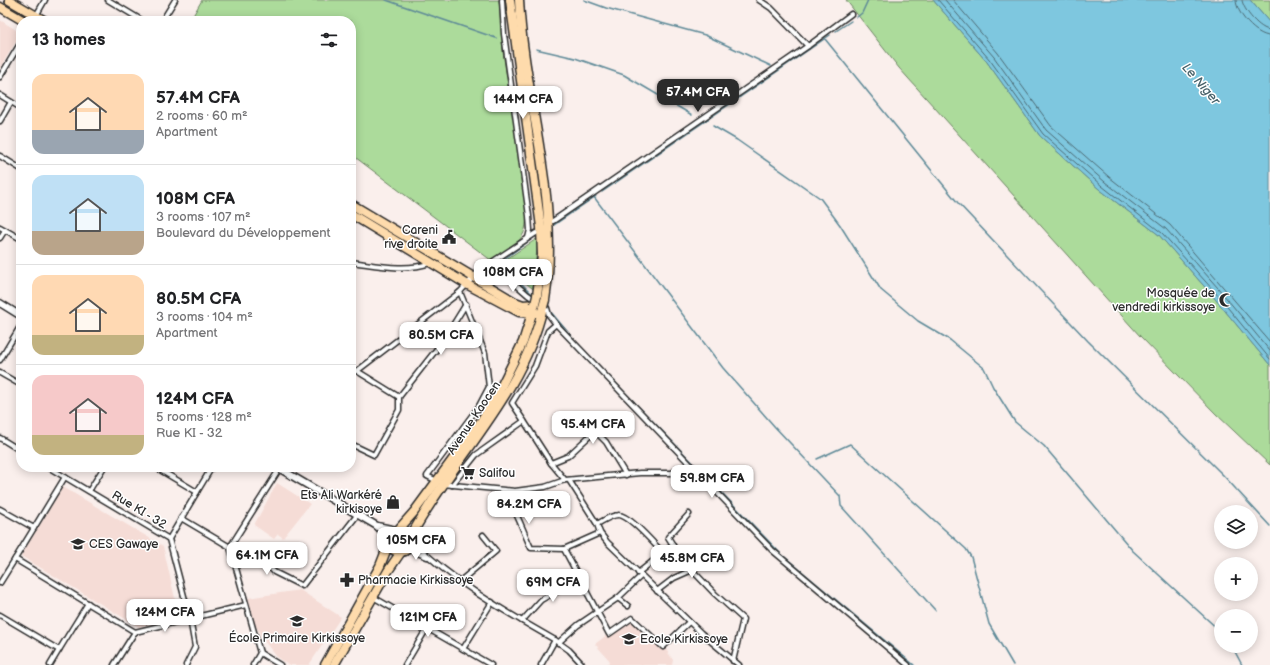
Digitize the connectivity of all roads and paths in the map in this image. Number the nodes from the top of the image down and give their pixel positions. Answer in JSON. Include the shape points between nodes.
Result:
{"nodes":[{"id":1,"x":9,"y":0,"type":"edge"},
{"id":2,"x":45,"y":0,"type":"edge"},
{"id":3,"x":108,"y":0,"type":"edge"},
{"id":4,"x":175,"y":0,"type":"edge"},
{"id":5,"x":502,"y":0,"type":"edge"},
{"id":6,"x":510,"y":0,"type":"edge"},
{"id":7,"x":519,"y":0,"type":"edge"},
{"id":8,"x":759,"y":0,"type":"edge"},
{"id":9,"x":0,"y":7,"type":"edge"},
{"id":10,"x":851,"y":14,"type":"dead end"},
{"id":11,"x":16,"y":16,"type":"edge"},
{"id":12,"x":32,"y":16,"type":"edge"},
{"id":13,"x":36,"y":16,"type":"edge"},
{"id":14,"x":135,"y":16,"type":"edge"},
{"id":15,"x":165,"y":16,"type":"edge"},
{"id":16,"x":518,"y":37,"type":"junction"},
{"id":17,"x":808,"y":46,"type":"junction"},
{"id":18,"x":16,"y":50,"type":"edge"},
{"id":19,"x":0,"y":77,"type":"edge"},
{"id":20,"x":0,"y":95,"type":"edge"},
{"id":21,"x":11,"y":102,"type":"junction"},
{"id":22,"x":16,"y":105,"type":"edge"},
{"id":23,"x":0,"y":121,"type":"edge"},
{"id":24,"x":0,"y":156,"type":"edge"},
{"id":25,"x":16,"y":166,"type":"edge"},
{"id":26,"x":356,"y":207,"type":"edge"},
{"id":27,"x":356,"y":217,"type":"edge"},
{"id":28,"x":553,"y":221,"type":"dead end"},
{"id":29,"x":384,"y":223,"type":"junction"},
{"id":30,"x":0,"y":227,"type":"edge"},
{"id":31,"x":5,"y":230,"type":"junction"},
{"id":32,"x":379,"y":231,"type":"junction"},
{"id":33,"x":536,"y":233,"type":"dead end"},
{"id":34,"x":16,"y":236,"type":"edge"},
{"id":35,"x":0,"y":238,"type":"edge"},
{"id":36,"x":408,"y":238,"type":"junction"},
{"id":37,"x":528,"y":238,"type":"junction"},
{"id":38,"x":403,"y":246,"type":"junction"},
{"id":39,"x":431,"y":262,"type":"junction"},
{"id":40,"x":356,"y":263,"type":"edge"},
{"id":41,"x":491,"y":263,"type":"junction"},
{"id":42,"x":473,"y":276,"type":"junction"},
{"id":43,"x":468,"y":285,"type":"junction"},
{"id":44,"x":460,"y":292,"type":"junction"},
{"id":45,"x":540,"y":303,"type":"junction"},
{"id":46,"x":0,"y":304,"type":"edge"},
{"id":47,"x":466,"y":304,"type":"junction"},
{"id":48,"x":519,"y":312,"type":"junction"},
{"id":49,"x":16,"y":313,"type":"edge"},
{"id":50,"x":532,"y":314,"type":"junction"},
{"id":51,"x":556,"y":324,"type":"junction"},
{"id":52,"x":526,"y":331,"type":"junction"},
{"id":53,"x":16,"y":333,"type":"edge"},
{"id":54,"x":0,"y":360,"type":"edge"},
{"id":55,"x":357,"y":371,"type":"joint"},
{"id":56,"x":0,"y":373,"type":"edge"},
{"id":57,"x":16,"y":382,"type":"edge"},
{"id":58,"x":399,"y":397,"type":"junction"},
{"id":59,"x":524,"y":421,"type":"junction"},
{"id":60,"x":0,"y":438,"type":"edge"},
{"id":61,"x":356,"y":446,"type":"edge"},
{"id":62,"x":16,"y":448,"type":"edge"},
{"id":63,"x":551,"y":463,"type":"junction"},
{"id":64,"x":679,"y":469,"type":"dead end"},
{"id":65,"x":56,"y":472,"type":"edge"},
{"id":66,"x":101,"y":472,"type":"edge"},
{"id":67,"x":163,"y":472,"type":"edge"},
{"id":68,"x":209,"y":472,"type":"edge"},
{"id":69,"x":276,"y":472,"type":"edge"},
{"id":70,"x":285,"y":472,"type":"edge"},
{"id":71,"x":626,"y":474,"type":"junction"},
{"id":72,"x":64,"y":477,"type":"junction"},
{"id":73,"x":567,"y":480,"type":"junction"},
{"id":74,"x":439,"y":483,"type":"junction"},
{"id":75,"x":452,"y":485,"type":"junction"},
{"id":76,"x":89,"y":491,"type":"junction"},
{"id":77,"x":503,"y":491,"type":"junction"},
{"id":78,"x":197,"y":492,"type":"junction"},
{"id":79,"x":0,"y":508,"type":"edge"},
{"id":80,"x":358,"y":514,"type":"junction"},
{"id":81,"x":689,"y":514,"type":"dead end"},
{"id":82,"x":181,"y":518,"type":"junction"},
{"id":83,"x":597,"y":524,"type":"junction"},
{"id":84,"x":378,"y":526,"type":"junction"},
{"id":85,"x":34,"y":528,"type":"junction"},
{"id":86,"x":397,"y":530,"type":"junction"},
{"id":87,"x":600,"y":533,"type":"junction"},
{"id":88,"x":483,"y":535,"type":"dead end"},
{"id":89,"x":411,"y":538,"type":"junction"},
{"id":90,"x":169,"y":539,"type":"junction"},
{"id":91,"x":389,"y":541,"type":"junction"},
{"id":92,"x":230,"y":547,"type":"junction"},
{"id":93,"x":564,"y":548,"type":"junction"},
{"id":94,"x":405,"y":550,"type":"junction"},
{"id":95,"x":717,"y":552,"type":"dead end"},
{"id":96,"x":663,"y":553,"type":"junction"},
{"id":97,"x":429,"y":558,"type":"junction"},
{"id":98,"x":15,"y":559,"type":"junction"},
{"id":99,"x":235,"y":564,"type":"junction"},
{"id":100,"x":692,"y":570,"type":"junction"},
{"id":101,"x":638,"y":573,"type":"junction"},
{"id":102,"x":641,"y":576,"type":"junction"},
{"id":103,"x":459,"y":582,"type":"junction"},
{"id":104,"x":0,"y":583,"type":"edge"},
{"id":105,"x":583,"y":584,"type":"junction"},
{"id":106,"x":656,"y":591,"type":"junction"},
{"id":107,"x":373,"y":597,"type":"junction"},
{"id":108,"x":618,"y":598,"type":"junction"},
{"id":109,"x":492,"y":602,"type":"junction"},
{"id":110,"x":88,"y":603,"type":"junction"},
{"id":111,"x":246,"y":605,"type":"junction"},
{"id":112,"x":628,"y":606,"type":"dead end"},
{"id":113,"x":598,"y":612,"type":"junction"},
{"id":114,"x":0,"y":615,"type":"edge"},
{"id":115,"x":190,"y":619,"type":"junction"},
{"id":116,"x":522,"y":621,"type":"junction"},
{"id":117,"x":689,"y":622,"type":"junction"},
{"id":118,"x":427,"y":628,"type":"junction"},
{"id":119,"x":135,"y":632,"type":"junction"},
{"id":120,"x":557,"y":642,"type":"junction"},
{"id":121,"x":463,"y":649,"type":"junction"},
{"id":122,"x":60,"y":650,"type":"junction"},
{"id":123,"x":260,"y":653,"type":"junction"},
{"id":124,"x":733,"y":660,"type":"junction"},
{"id":125,"x":50,"y":665,"type":"edge"},
{"id":126,"x":114,"y":665,"type":"edge"},
{"id":127,"x":186,"y":665,"type":"edge"},
{"id":128,"x":254,"y":665,"type":"edge"},
{"id":129,"x":280,"y":665,"type":"edge"},
{"id":130,"x":325,"y":665,"type":"edge"},
{"id":131,"x":334,"y":665,"type":"edge"},
{"id":132,"x":406,"y":665,"type":"edge"},
{"id":133,"x":491,"y":665,"type":"edge"},
{"id":134,"x":541,"y":665,"type":"edge"},
{"id":135,"x":583,"y":665,"type":"edge"},
{"id":136,"x":739,"y":665,"type":"edge"},
{"id":137,"x":908,"y":665,"type":"edge"}],
"edges":[{"from":1,"to":12,"type":"highway"},
{"from":2,"to":13,"type":"street"},
{"from":3,"to":14,"type":"street"},
{"from":4,"to":15,"type":"street"},
{"from":5,"to":37,"type":"street","via":[[506,50],[529,216]]},
{"from":6,"to":16,"type":"highway"},
{"from":7,"to":16,"type":"highway"},
{"from":8,"to":17,"type":"street","via":[[771,8]]},
{"from":9,"to":11,"type":"highway"},
{"from":10,"to":17,"type":"street"},
{"from":16,"to":45,"type":"highway","via":[[541,227]]},
{"from":17,"to":28,"type":"street"},
{"from":18,"to":19,"type":"street"},
{"from":20,"to":21,"type":"street"},
{"from":21,"to":22,"type":"street"},
{"from":21,"to":23,"type":"street"},
{"from":24,"to":25,"type":"street"},
{"from":26,"to":29,"type":"highway"},
{"from":27,"to":32,"type":"highway"},
{"from":29,"to":32,"type":"highway"},
{"from":29,"to":36,"type":"highway"},
{"from":30,"to":31,"type":"street"},
{"from":31,"to":34,"type":"street"},
{"from":31,"to":35,"type":"street"},
{"from":32,"to":38,"type":"highway"},
{"from":33,"to":37,"type":"street"},
{"from":36,"to":38,"type":"highway"},
{"from":36,"to":42,"type":"highway"},
{"from":37,"to":41,"type":"street"},
{"from":38,"to":39,"type":"highway"},
{"from":39,"to":40,"type":"street","via":[[416,267]]},
{"from":39,"to":43,"type":"highway"},
{"from":41,"to":42,"type":"street"},
{"from":41,"to":51,"type":"street","via":[[547,308]]},
{"from":42,"to":43,"type":"street"},
{"from":42,"to":45,"type":"highway","via":[[521,305]]},
{"from":43,"to":44,"type":"street"},
{"from":43,"to":48,"type":"highway"},
{"from":44,"to":47,"type":"street"},
{"from":44,"to":55,"type":"street"},
{"from":45,"to":50,"type":"highway","name":"Avenue Kaocen"},
{"from":45,"to":74,"type":"highway","name":"Avenue Kaocen","via":[[532,344],[499,407]]},
{"from":46,"to":49,"type":"street"},
{"from":47,"to":58,"type":"street","via":[[443,341]]},
{"from":47,"to":74,"type":"street","via":[[485,353],[489,387],[479,406],[427,476]]},
{"from":48,"to":50,"type":"highway"},
{"from":48,"to":52,"type":"highway","via":[[524,319]]},
{"from":50,"to":52,"type":"highway","name":"Avenue Kaocen"},
{"from":51,"to":59,"type":"street","via":[[548,331],[535,366],[512,403]]},
{"from":51,"to":137,"type":"street","via":[[772,550]]},
{"from":52,"to":74,"type":"highway","name":"Avenue Kaocen","via":[[513,366],[498,393]]},
{"from":53,"to":54,"type":"street"},
{"from":55,"to":58,"type":"street"},
{"from":56,"to":57,"type":"street"},
{"from":58,"to":61,"type":"street","via":[[399,410],[374,455]]},
{"from":59,"to":63,"type":"street"},
{"from":59,"to":75,"type":"street","via":[[476,455]]},
{"from":60,"to":62,"type":"street"},
{"from":63,"to":71,"type":"street","via":[[568,456],[595,431],[606,442]]},
{"from":63,"to":73,"type":"street"},
{"from":64,"to":71,"type":"street","via":[[672,473]]},
{"from":65,"to":72,"type":"street","name":"Rue KI - 32"},
{"from":66,"to":76,"type":"street"},
{"from":67,"to":78,"type":"street"},
{"from":68,"to":78,"type":"street"},
{"from":69,"to":92,"type":"street"},
{"from":70,"to":80,"type":"street"},
{"from":71,"to":73,"type":"street"},
{"from":72,"to":76,"type":"street","name":"Rue KI - 32"},
{"from":72,"to":85,"type":"street"},
{"from":73,"to":77,"type":"street","via":[[545,487]]},
{"from":73,"to":83,"type":"street"},
{"from":74,"to":75,"type":"street"},
{"from":74,"to":86,"type":"highway","name":"Avenue Kaocen"},
{"from":74,"to":89,"type":"highway","name":"Avenue Kaocen"},
{"from":75,"to":77,"type":"street"},
{"from":76,"to":90,"type":"street","name":"Rue KI - 32"},
{"from":77,"to":93,"type":"street","via":[[514,506],[531,548]]},
{"from":78,"to":82,"type":"street"},
{"from":79,"to":85,"type":"street"},
{"from":80,"to":84,"type":"street"},
{"from":80,"to":99,"type":"street","via":[[302,586],[274,572],[258,554]]},
{"from":81,"to":96,"type":"street","via":[[668,537],[673,545]]},
{"from":82,"to":90,"type":"street"},
{"from":82,"to":92,"type":"street"},
{"from":83,"to":87,"type":"street"},
{"from":83,"to":96,"type":"street","via":[[621,515]]},
{"from":84,"to":86,"type":"street"},
{"from":84,"to":91,"type":"street"},
{"from":85,"to":98,"type":"street"},
{"from":86,"to":89,"type":"highway","via":[[406,531]]},
{"from":86,"to":91,"type":"highway"},
{"from":87,"to":93,"type":"street"},
{"from":87,"to":101,"type":"street"},
{"from":88,"to":103,"type":"street","via":[[496,551]]},
{"from":89,"to":94,"type":"highway"},
{"from":89,"to":97,"type":"street"},
{"from":90,"to":115,"type":"street","name":"Rue KI - 32"},
{"from":91,"to":94,"type":"highway","via":[[394,550]]},
{"from":91,"to":130,"type":"highway","via":[[376,573]]},
{"from":92,"to":99,"type":"street"},
{"from":93,"to":105,"type":"street"},
{"from":94,"to":97,"type":"street"},
{"from":94,"to":107,"type":"highway","via":[[388,571]]},
{"from":95,"to":100,"type":"street"},
{"from":96,"to":101,"type":"street"},
{"from":97,"to":103,"type":"street"},
{"from":98,"to":104,"type":"street"},
{"from":98,"to":110,"type":"street"},
{"from":99,"to":111,"type":"street"},
{"from":100,"to":106,"type":"street","via":[[674,578]]},
{"from":100,"to":124,"type":"street","via":[[744,622]]},
{"from":101,"to":102,"type":"street"},
{"from":102,"to":106,"type":"street"},
{"from":102,"to":108,"type":"street"},
{"from":103,"to":109,"type":"street"},
{"from":105,"to":113,"type":"street"},
{"from":105,"to":116,"type":"street","via":[[541,600]]},
{"from":106,"to":117,"type":"street"},
{"from":107,"to":118,"type":"street"},
{"from":107,"to":131,"type":"highway"},
{"from":108,"to":112,"type":"street"},
{"from":108,"to":113,"type":"street"},
{"from":109,"to":116,"type":"street"},
{"from":109,"to":121,"type":"street"},
{"from":110,"to":119,"type":"street"},
{"from":110,"to":122,"type":"street"},
{"from":111,"to":115,"type":"street"},
{"from":111,"to":123,"type":"street"},
{"from":113,"to":117,"type":"street","via":[[609,634],[632,618],[663,647]]},
{"from":113,"to":120,"type":"street"},
{"from":114,"to":122,"type":"street"},
{"from":115,"to":119,"type":"street"},
{"from":115,"to":127,"type":"street","name":"Rue KI - 32","via":[[195,647]]},
{"from":116,"to":120,"type":"street"},
{"from":117,"to":124,"type":"street"},
{"from":118,"to":121,"type":"street"},
{"from":118,"to":132,"type":"street"},
{"from":119,"to":126,"type":"street"},
{"from":120,"to":134,"type":"street"},
{"from":120,"to":135,"type":"street"},
{"from":121,"to":133,"type":"street"},
{"from":122,"to":125,"type":"street"},
{"from":123,"to":128,"type":"street"},
{"from":123,"to":129,"type":"street"},
{"from":124,"to":136,"type":"street"}]}
